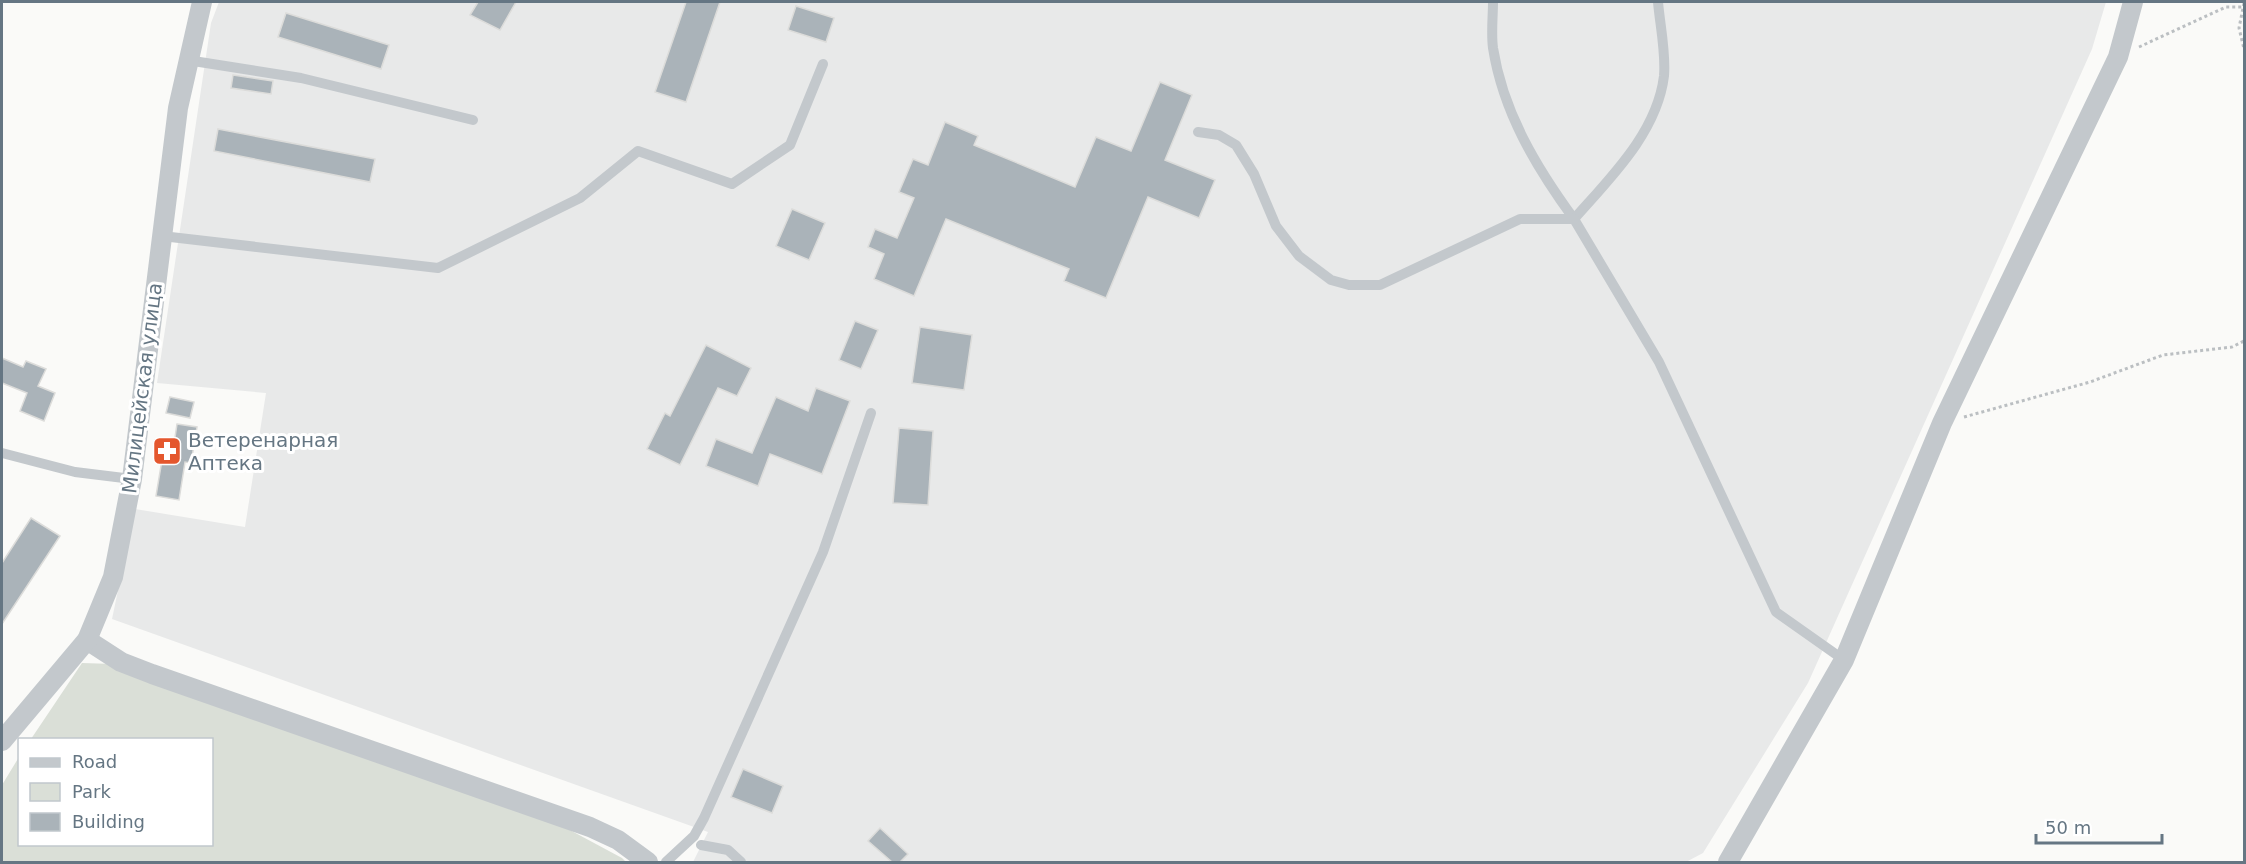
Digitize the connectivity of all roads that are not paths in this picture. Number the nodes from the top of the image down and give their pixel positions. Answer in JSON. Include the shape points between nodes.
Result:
{"nodes":[{"id":1,"x":202,"y":2,"type":"edge"},
{"id":2,"x":1493,"y":2,"type":"edge"},
{"id":3,"x":1658,"y":2,"type":"edge"},
{"id":4,"x":2133,"y":2,"type":"edge"},
{"id":5,"x":187,"y":60,"type":"junction"},
{"id":6,"x":823,"y":64,"type":"dead end"},
{"id":7,"x":473,"y":120,"type":"dead end"},
{"id":8,"x":1197,"y":132,"type":"dead end"},
{"id":9,"x":1574,"y":219,"type":"junction"},
{"id":10,"x":162,"y":236,"type":"junction"},
{"id":11,"x":871,"y":413,"type":"dead end"},
{"id":12,"x":2,"y":453,"type":"edge"},
{"id":13,"x":132,"y":479,"type":"junction"},
{"id":14,"x":87,"y":640,"type":"junction"},
{"id":15,"x":1844,"y":660,"type":"junction"},
{"id":16,"x":3,"y":736,"type":"edge"},
{"id":17,"x":701,"y":845,"type":"dead end"},
{"id":18,"x":648,"y":862,"type":"edge"},
{"id":19,"x":666,"y":862,"type":"edge"},
{"id":20,"x":741,"y":862,"type":"edge"},
{"id":21,"x":1728,"y":862,"type":"edge"}],
"edges":[{"from":1,"to":5,"type":"street","name":"Милицейская улица"},
{"from":2,"to":9,"type":"lane","via":[[1493,46],[1506,102],[1547,182]]},
{"from":3,"to":9,"type":"lane","via":[[1664,74],[1658,101],[1635,148]]},
{"from":4,"to":15,"type":"street","via":[[2118,57],[1942,423]]},
{"from":5,"to":7,"type":"lane","via":[[301,78]]},
{"from":5,"to":10,"type":"street","name":"Милицейская улица"},
{"from":6,"to":10,"type":"lane","via":[[790,145],[732,184],[638,151],[579,198],[438,268]]},
{"from":8,"to":9,"type":"lane","via":[[1219,135],[1236,145],[1254,174],[1276,226],[1299,256],[1331,280],[1348,285],[1380,285],[1520,219]]},
{"from":9,"to":15,"type":"lane","via":[[1659,362],[1776,612]]},
{"from":10,"to":13,"type":"street","name":"Милицейская улица"},
{"from":11,"to":19,"type":"lane","via":[[823,552],[704,818],[694,836]]},
{"from":12,"to":13,"type":"lane","via":[[75,472]]},
{"from":13,"to":14,"type":"street","name":"Милицейская улица","via":[[113,577]]},
{"from":14,"to":16,"type":"street","name":"Милицейская улица"},
{"from":14,"to":18,"type":"street","via":[[121,662],[152,674],[590,827],[618,840]]},
{"from":15,"to":21,"type":"street"},
{"from":17,"to":20,"type":"lane","via":[[728,850]]}]}
